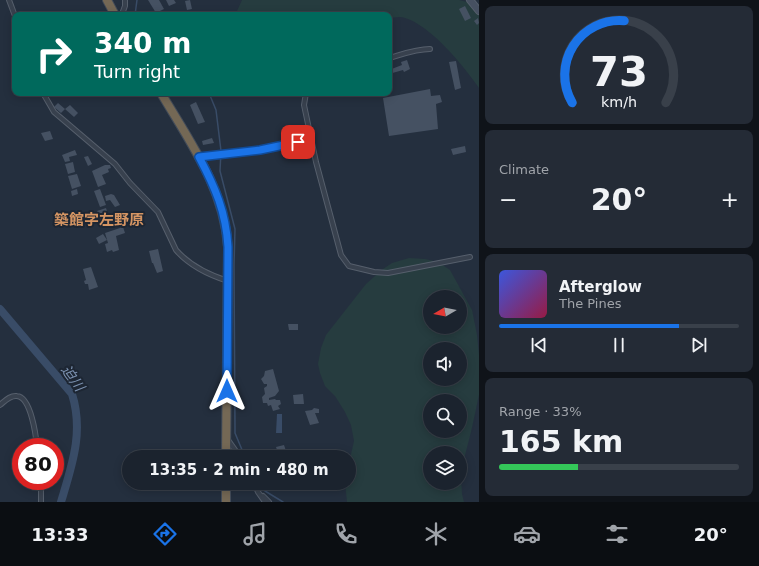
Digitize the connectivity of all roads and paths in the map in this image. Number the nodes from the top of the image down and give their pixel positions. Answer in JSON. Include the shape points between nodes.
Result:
{"nodes":[{"id":1,"x":9,"y":0,"type":"edge"},
{"id":2,"x":107,"y":0,"type":"edge"},
{"id":3,"x":125,"y":0,"type":"edge"},
{"id":4,"x":470,"y":0,"type":"edge"},
{"id":5,"x":479,"y":11,"type":"edge"},
{"id":6,"x":14,"y":12,"type":"edge"},
{"id":7,"x":114,"y":12,"type":"edge"},
{"id":8,"x":123,"y":12,"type":"edge"},
{"id":9,"x":430,"y":49,"type":"dead end"},
{"id":10,"x":392,"y":57,"type":"edge"},
{"id":11,"x":45,"y":96,"type":"edge"},
{"id":12,"x":163,"y":96,"type":"edge"},
{"id":13,"x":306,"y":96,"type":"edge"},
{"id":14,"x":311,"y":139,"type":"junction"},
{"id":15,"x":199,"y":157,"type":"junction"},
{"id":16,"x":470,"y":257,"type":"dead end"},
{"id":17,"x":228,"y":281,"type":"junction"},
{"id":18,"x":0,"y":405,"type":"edge"},
{"id":19,"x":35,"y":438,"type":"edge"},
{"id":20,"x":226,"y":438,"type":"junction"},
{"id":21,"x":226,"y":450,"type":"edge"},
{"id":22,"x":235,"y":450,"type":"edge"},
{"id":23,"x":41,"y":490,"type":"edge"},
{"id":24,"x":226,"y":490,"type":"edge"},
{"id":25,"x":258,"y":492,"type":"joint"},
{"id":26,"x":41,"y":502,"type":"edge"},
{"id":27,"x":226,"y":502,"type":"edge"},
{"id":28,"x":265,"y":502,"type":"edge"},
{"id":29,"x":269,"y":502,"type":"edge"}],
"edges":[{"from":1,"to":6,"type":"street"},
{"from":2,"to":7,"type":"highway"},
{"from":3,"to":8,"type":"street"},
{"from":4,"to":5,"type":"street"},
{"from":9,"to":10,"type":"street"},
{"from":11,"to":17,"type":"street","via":[[54,112],[115,164],[158,212],[180,255]]},
{"from":12,"to":15,"type":"highway"},
{"from":13,"to":14,"type":"street","via":[[304,105]]},
{"from":14,"to":15,"type":"street","via":[[260,150]]},
{"from":14,"to":16,"type":"street","via":[[341,255],[350,266],[388,273]]},
{"from":15,"to":17,"type":"highway","via":[[215,188],[227,229]]},
{"from":17,"to":20,"type":"highway"},
{"from":18,"to":19,"type":"street","via":[[12,396],[23,398],[31,415]]},
{"from":20,"to":21,"type":"highway"},
{"from":20,"to":22,"type":"street"},
{"from":23,"to":26,"type":"street"},
{"from":24,"to":27,"type":"highway"},
{"from":25,"to":28,"type":"street"},
{"from":25,"to":29,"type":"street"}]}
